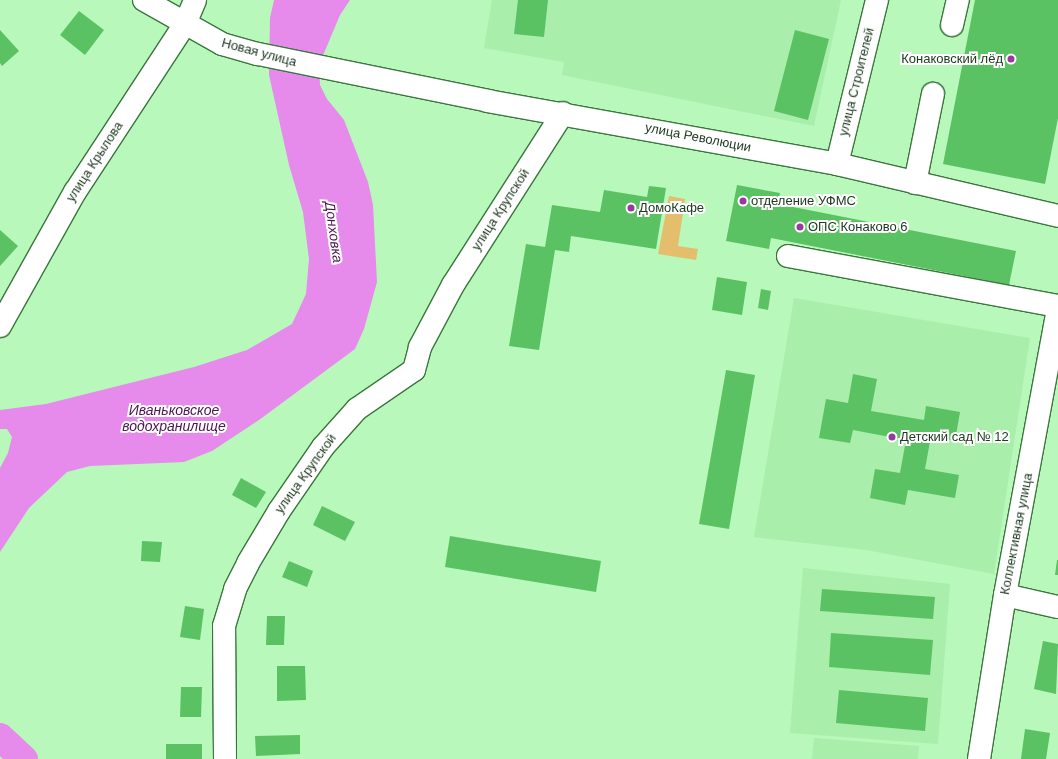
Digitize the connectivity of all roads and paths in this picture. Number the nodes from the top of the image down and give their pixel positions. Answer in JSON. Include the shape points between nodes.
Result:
{"nodes":[{"id":1,"x":144,"y":0,"type":"edge"},
{"id":2,"x":195,"y":0,"type":"edge"},
{"id":3,"x":877,"y":0,"type":"edge"},
{"id":4,"x":958,"y":0,"type":"edge"},
{"id":5,"x":185,"y":24,"type":"junction"},
{"id":6,"x":952,"y":25,"type":"dead end"},
{"id":7,"x":336,"y":72,"type":"joint"},
{"id":8,"x":933,"y":94,"type":"dead end"},
{"id":9,"x":564,"y":113,"type":"junction"},
{"id":10,"x":837,"y":164,"type":"junction"},
{"id":11,"x":915,"y":182,"type":"junction"},
{"id":12,"x":1058,"y":216,"type":"edge"},
{"id":13,"x":788,"y":256,"type":"dead end"},
{"id":14,"x":1058,"y":306,"type":"edge"},
{"id":15,"x":1058,"y":310,"type":"edge"},
{"id":16,"x":0,"y":326,"type":"edge"},
{"id":17,"x":1005,"y":595,"type":"junction"},
{"id":18,"x":1058,"y":607,"type":"edge"},
{"id":19,"x":225,"y":759,"type":"edge"},
{"id":20,"x":979,"y":759,"type":"edge"}],
"edges":[{"from":1,"to":5,"type":"street","name":"Новая улица"},
{"from":2,"to":5,"type":"street","name":"улица Крылова"},
{"from":3,"to":10,"type":"street","name":"улица Строителей"},
{"from":4,"to":6,"type":"street"},
{"from":5,"to":7,"type":"street","name":"Новая улица","via":[[222,44]]},
{"from":5,"to":16,"type":"street","name":"улица Крылова","via":[[75,192]]},
{"from":7,"to":9,"type":"street","name":"улица Революции"},
{"from":8,"to":11,"type":"street"},
{"from":9,"to":10,"type":"street","name":"улица Революции"},
{"from":9,"to":19,"type":"street","name":"улица Крупской","via":[[453,285],[420,347],[414,370],[357,409],[323,447],[279,511],[248,563],[235,589],[224,626]]},
{"from":10,"to":11,"type":"street","name":"улица Революции"},
{"from":11,"to":12,"type":"street","name":"улица Революции"},
{"from":13,"to":14,"type":"street"},
{"from":15,"to":17,"type":"street","name":"Коллективная улица"},
{"from":17,"to":18,"type":"street"},
{"from":17,"to":20,"type":"street","name":"Коллективная улица"}]}
